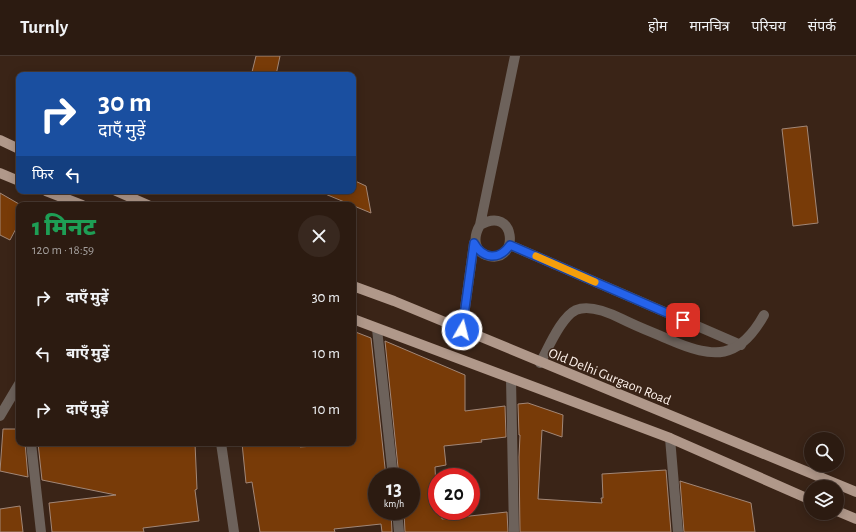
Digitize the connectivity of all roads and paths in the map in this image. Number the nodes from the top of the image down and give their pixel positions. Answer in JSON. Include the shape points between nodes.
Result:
{"nodes":[{"id":1,"x":515,"y":56,"type":"edge"},
{"id":2,"x":0,"y":140,"type":"edge"},
{"id":3,"x":16,"y":148,"type":"edge"},
{"id":4,"x":0,"y":173,"type":"edge"},
{"id":5,"x":16,"y":180,"type":"edge"},
{"id":6,"x":54,"y":194,"type":"edge"},
{"id":7,"x":123,"y":194,"type":"edge"},
{"id":8,"x":74,"y":202,"type":"edge"},
{"id":9,"x":141,"y":202,"type":"edge"},
{"id":10,"x":480,"y":225,"type":"junction"},
{"id":11,"x":474,"y":243,"type":"junction"},
{"id":12,"x":510,"y":245,"type":"junction"},
{"id":13,"x":356,"y":287,"type":"edge"},
{"id":14,"x":764,"y":315,"type":"dead end"},
{"id":15,"x":356,"y":320,"type":"edge"},
{"id":16,"x":377,"y":329,"type":"junction"},
{"id":17,"x":462,"y":330,"type":"junction"},
{"id":18,"x":741,"y":345,"type":"junction"},
{"id":19,"x":540,"y":363,"type":"junction"},
{"id":20,"x":511,"y":379,"type":"junction"},
{"id":21,"x":16,"y":389,"type":"edge"},
{"id":22,"x":0,"y":416,"type":"edge"},
{"id":23,"x":670,"y":438,"type":"junction"},
{"id":24,"x":31,"y":446,"type":"edge"},
{"id":25,"x":221,"y":446,"type":"edge"},
{"id":26,"x":392,"y":468,"type":"edge"},
{"id":27,"x":856,"y":492,"type":"edge"},
{"id":28,"x":804,"y":497,"type":"edge"},
{"id":29,"x":844,"y":514,"type":"edge"},
{"id":30,"x":856,"y":519,"type":"edge"},
{"id":31,"x":398,"y":520,"type":"edge"},
{"id":32,"x":41,"y":532,"type":"edge"},
{"id":33,"x":234,"y":532,"type":"edge"},
{"id":34,"x":399,"y":532,"type":"edge"},
{"id":35,"x":514,"y":532,"type":"edge"},
{"id":36,"x":678,"y":532,"type":"edge"}],
"edges":[{"from":1,"to":10,"type":"street"},
{"from":2,"to":3,"type":"main road"},
{"from":4,"to":5,"type":"main road"},
{"from":6,"to":8,"type":"main road"},
{"from":7,"to":9,"type":"main road"},
{"from":10,"to":11,"type":"street","via":[[475,233]]},
{"from":10,"to":12,"type":"street","via":[[491,220],[503,223],[511,237]]},
{"from":11,"to":12,"type":"street","via":[[478,250],[491,257],[505,252]]},
{"from":11,"to":17,"type":"street"},
{"from":12,"to":18,"type":"street"},
{"from":13,"to":17,"type":"main road","name":"Old Delhi Gurgaon Road"},
{"from":14,"to":18,"type":"street","via":[[755,332]]},
{"from":15,"to":16,"type":"main road"},
{"from":16,"to":20,"type":"main road"},
{"from":16,"to":26,"type":"street"},
{"from":17,"to":19,"type":"main road","name":"Old Delhi Gurgaon Road"},
{"from":18,"to":19,"type":"street","via":[[714,353],[691,349],[608,313],[593,309],[576,310],[566,318]]},
{"from":19,"to":27,"type":"main road","name":"Old Delhi Gurgaon Road"},
{"from":20,"to":23,"type":"main road"},
{"from":20,"to":35,"type":"street"},
{"from":21,"to":22,"type":"street"},
{"from":23,"to":28,"type":"main road"},
{"from":23,"to":36,"type":"street"},
{"from":24,"to":32,"type":"street"},
{"from":25,"to":33,"type":"street"},
{"from":29,"to":30,"type":"main road"},
{"from":31,"to":34,"type":"street"}]}
